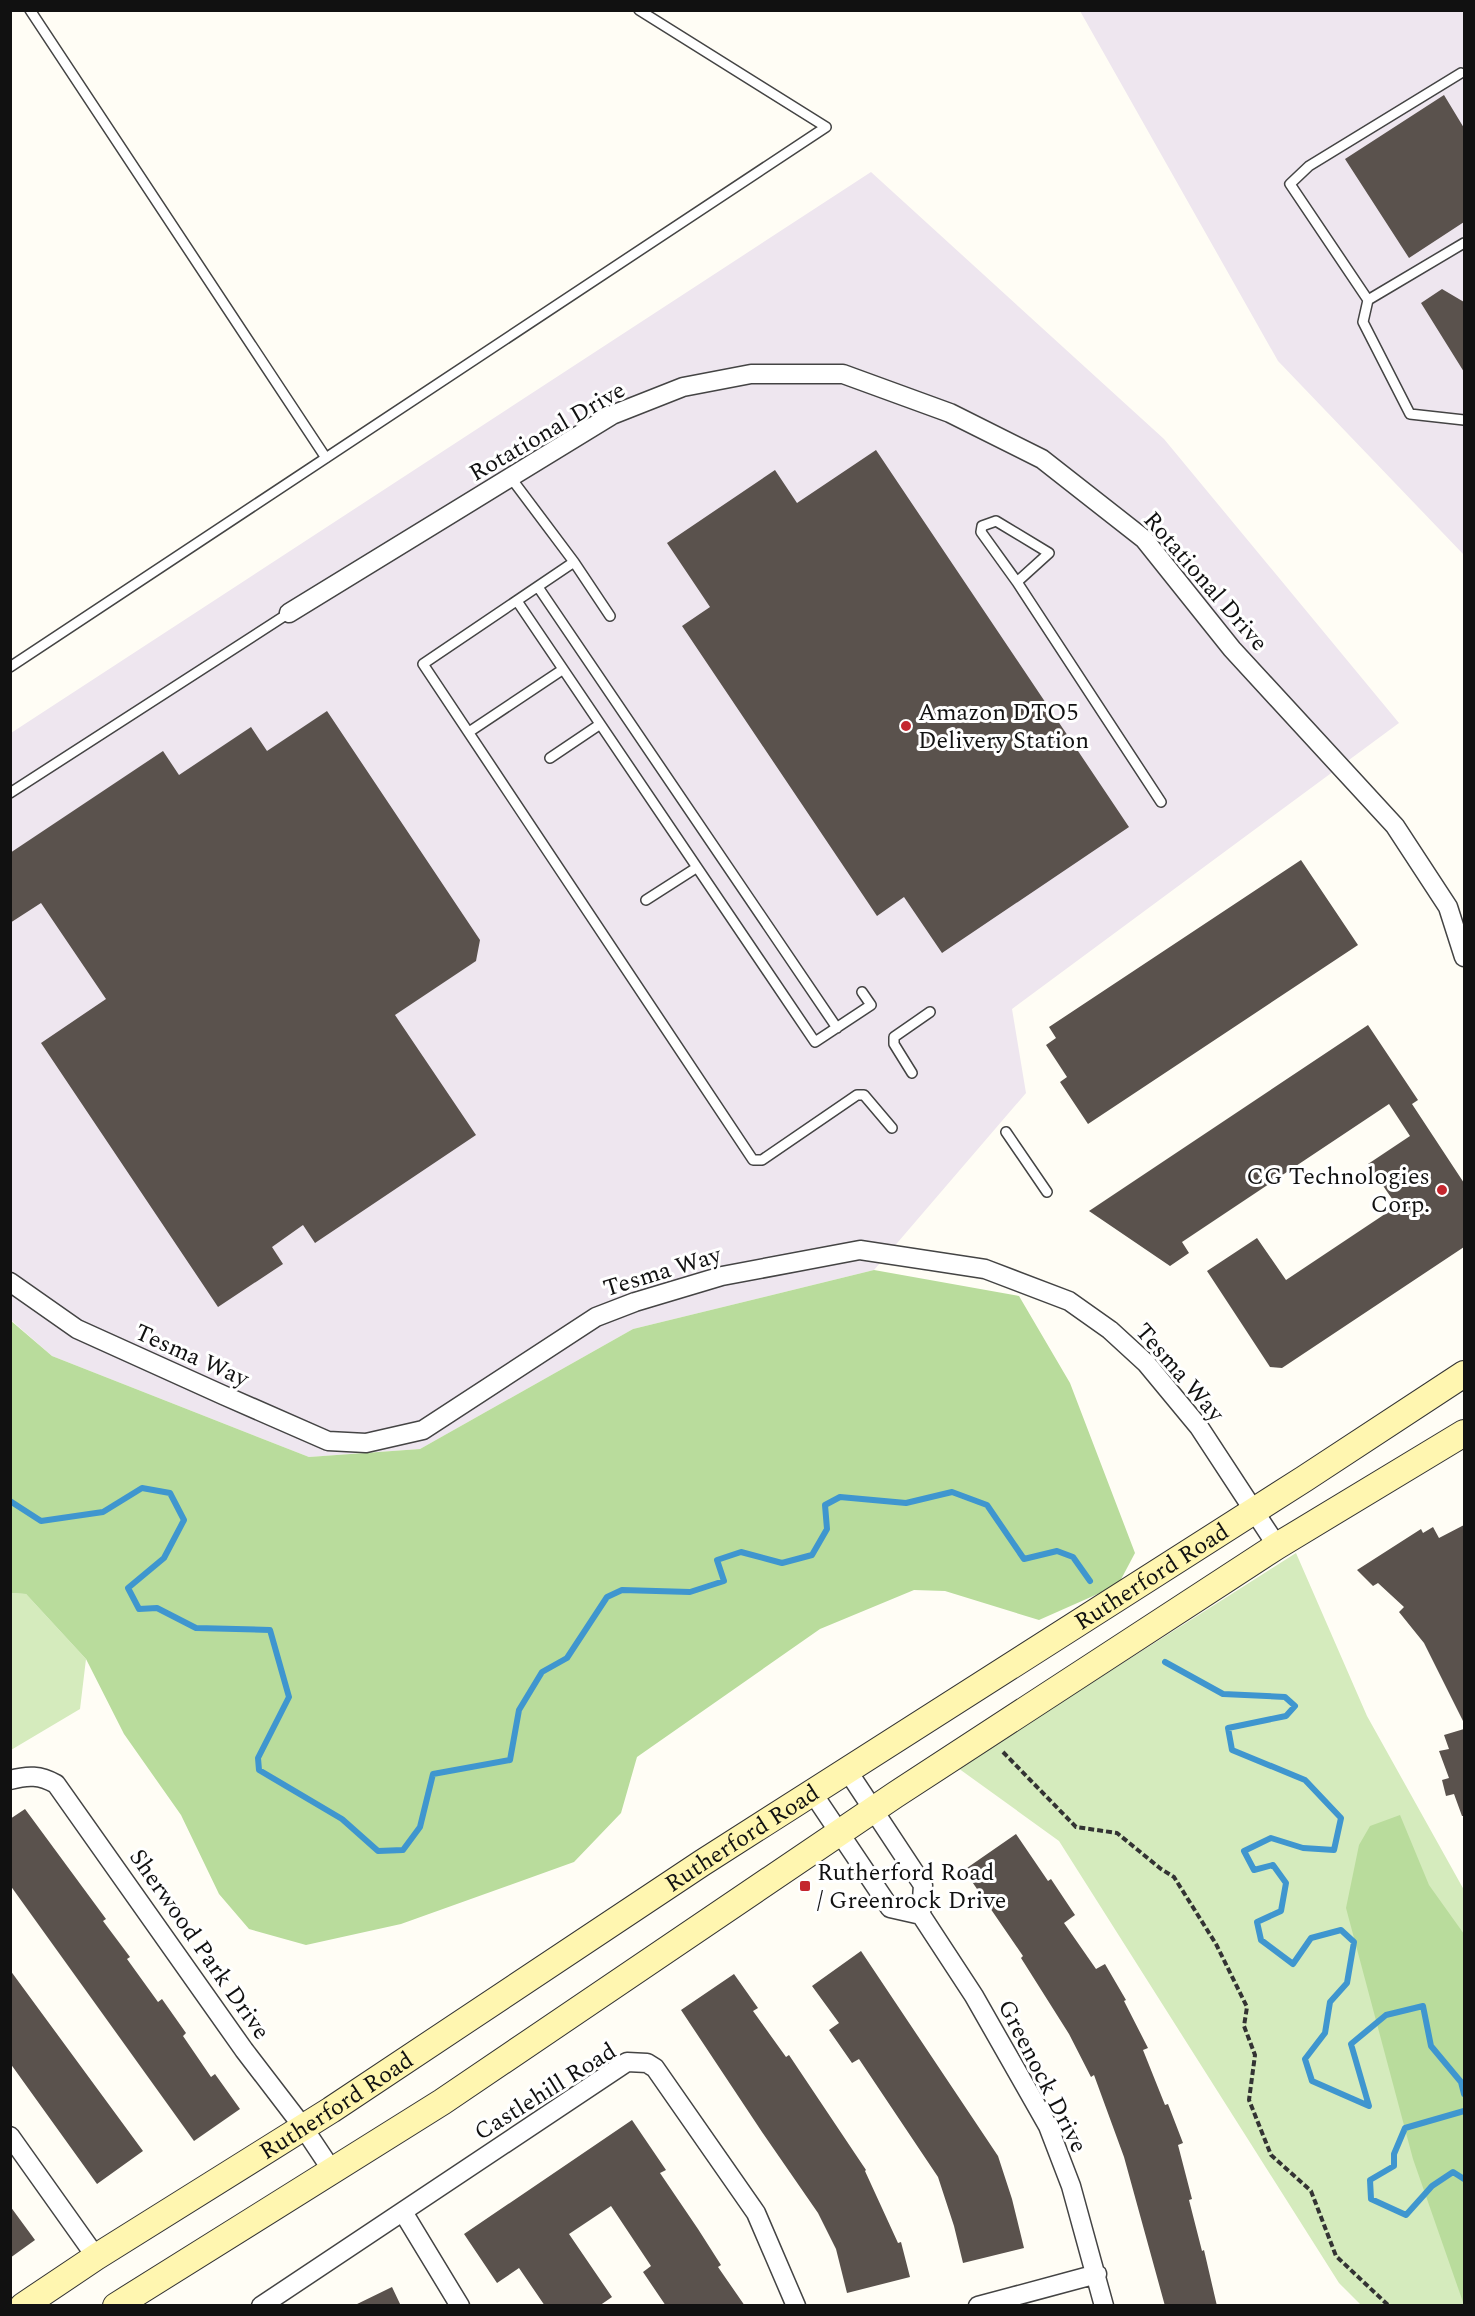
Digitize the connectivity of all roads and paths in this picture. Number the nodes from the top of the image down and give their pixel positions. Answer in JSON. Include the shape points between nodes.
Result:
{"nodes":[{"id":1,"x":30,"y":10,"type":"edge"},
{"id":2,"x":639,"y":10,"type":"edge"},
{"id":3,"x":1463,"y":75,"type":"edge"},
{"id":4,"x":1464,"y":243,"type":"edge"},
{"id":5,"x":1368,"y":300,"type":"junction"},
{"id":6,"x":1464,"y":420,"type":"edge"},
{"id":7,"x":326,"y":458,"type":"junction"},
{"id":8,"x":512,"y":478,"type":"junction"},
{"id":9,"x":574,"y":562,"type":"junction"},
{"id":10,"x":1017,"y":582,"type":"junction"},
{"id":11,"x":538,"y":587,"type":"junction"},
{"id":12,"x":517,"y":601,"type":"junction"},
{"id":13,"x":289,"y":613,"type":"joint"},
{"id":14,"x":610,"y":616,"type":"dead end"},
{"id":15,"x":10,"y":667,"type":"edge"},
{"id":16,"x":562,"y":670,"type":"junction"},
{"id":17,"x":599,"y":725,"type":"junction"},
{"id":18,"x":469,"y":732,"type":"junction"},
{"id":19,"x":550,"y":758,"type":"dead end"},
{"id":20,"x":10,"y":793,"type":"edge"},
{"id":21,"x":1161,"y":802,"type":"dead end"},
{"id":22,"x":696,"y":868,"type":"junction"},
{"id":23,"x":646,"y":900,"type":"dead end"},
{"id":24,"x":1464,"y":957,"type":"edge"},
{"id":25,"x":862,"y":992,"type":"dead end"},
{"id":26,"x":930,"y":1012,"type":"dead end"},
{"id":27,"x":837,"y":1028,"type":"junction"},
{"id":28,"x":912,"y":1073,"type":"dead end"},
{"id":29,"x":892,"y":1128,"type":"dead end"},
{"id":30,"x":1006,"y":1132,"type":"dead end"},
{"id":31,"x":1047,"y":1192,"type":"dead end"},
{"id":32,"x":10,"y":1282,"type":"edge"},
{"id":33,"x":1464,"y":1374,"type":"edge"},
{"id":34,"x":1464,"y":1433,"type":"edge"},
{"id":35,"x":1254,"y":1511,"type":"junction"},
{"id":36,"x":1277,"y":1546,"type":"junction"},
{"id":37,"x":996,"y":1748,"type":"dead end"},
{"id":38,"x":847,"y":1770,"type":"junction"},
{"id":39,"x":10,"y":1780,"type":"edge"},
{"id":40,"x":813,"y":1792,"type":"junction"},
{"id":41,"x":873,"y":1810,"type":"junction"},
{"id":42,"x":839,"y":1833,"type":"junction"},
{"id":43,"x":921,"y":1915,"type":"junction"},
{"id":44,"x":303,"y":2127,"type":"junction"},
{"id":45,"x":10,"y":2136,"type":"edge"},
{"id":46,"x":333,"y":2172,"type":"junction"},
{"id":47,"x":403,"y":2212,"type":"junction"},
{"id":48,"x":96,"y":2257,"type":"junction"},
{"id":49,"x":1097,"y":2274,"type":"junction"},
{"id":50,"x":23,"y":2306,"type":"edge"},
{"id":51,"x":116,"y":2306,"type":"edge"},
{"id":52,"x":261,"y":2306,"type":"edge"},
{"id":53,"x":460,"y":2306,"type":"edge"},
{"id":54,"x":796,"y":2306,"type":"edge"},
{"id":55,"x":978,"y":2306,"type":"edge"},
{"id":56,"x":1104,"y":2306,"type":"edge"},
{"id":57,"x":1389,"y":2306,"type":"edge"}],
"edges":[{"from":1,"to":7,"type":"lane"},
{"from":2,"to":7,"type":"lane","via":[[826,127]]},
{"from":3,"to":5,"type":"lane","via":[[1309,166],[1290,184]]},
{"from":4,"to":5,"type":"lane"},
{"from":5,"to":6,"type":"lane","via":[[1362,322],[1410,414]]},
{"from":7,"to":15,"type":"lane"},
{"from":8,"to":9,"type":"lane"},
{"from":8,"to":13,"type":"street","name":"Rotational Drive"},
{"from":8,"to":24,"type":"street","name":"Rotational Drive","via":[[612,415],[683,387],[751,374],[843,374],[950,413],[1042,459],[1144,539],[1232,649],[1395,826],[1448,907]]},
{"from":9,"to":11,"type":"lane"},
{"from":9,"to":14,"type":"lane"},
{"from":10,"to":10,"type":"lane","via":[[981,532],[989,522],[996,521],[1049,553]]},
{"from":10,"to":21,"type":"lane"},
{"from":11,"to":12,"type":"lane"},
{"from":11,"to":27,"type":"lane"},
{"from":12,"to":16,"type":"lane"},
{"from":12,"to":18,"type":"lane","via":[[423,664]]},
{"from":13,"to":20,"type":"lane"},
{"from":16,"to":17,"type":"lane"},
{"from":16,"to":18,"type":"lane"},
{"from":17,"to":19,"type":"lane"},
{"from":17,"to":22,"type":"lane"},
{"from":18,"to":29,"type":"lane","via":[[753,1160],[762,1160],[856,1095],[864,1095]]},
{"from":22,"to":23,"type":"lane"},
{"from":22,"to":27,"type":"lane","via":[[815,1042]]},
{"from":25,"to":27,"type":"lane","via":[[871,1005]]},
{"from":26,"to":28,"type":"lane","via":[[894,1037],[894,1044]]},
{"from":30,"to":31,"type":"lane"},
{"from":32,"to":35,"type":"street","name":"Tesma Way","via":[[77,1329],[328,1441],[366,1443],[423,1430],[596,1317],[722,1276],[860,1250],[985,1269],[1069,1301],[1110,1330],[1146,1363],[1199,1427]]},
{"from":33,"to":35,"type":"main road","name":"Rutherford Road"},
{"from":34,"to":36,"type":"main road","name":"Rutherford Road"},
{"from":35,"to":36,"type":"street","name":"Tesma Way"},
{"from":35,"to":38,"type":"main road","name":"Rutherford Road"},
{"from":36,"to":41,"type":"main road","name":"Rutherford Road"},
{"from":37,"to":57,"type":"path","via":[[1076,1827],[1117,1833],[1174,1877],[1216,1944],[1247,2007],[1244,2026],[1255,2055],[1249,2100],[1271,2155],[1311,2191],[1336,2256]]},
{"from":38,"to":40,"type":"main road","name":"Rutherford Road"},
{"from":38,"to":41,"type":"street"},
{"from":39,"to":44,"type":"street","name":"Sherwood Park Drive","via":[[27,1775],[44,1777],[56,1784]]},
{"from":40,"to":42,"type":"street"},
{"from":40,"to":44,"type":"main road","name":"Rutherford Road"},
{"from":41,"to":42,"type":"main road","name":"Rutherford Road"},
{"from":41,"to":43,"type":"street","via":[[923,1885]]},
{"from":42,"to":43,"type":"street","via":[[890,1908]]},
{"from":42,"to":46,"type":"main road","name":"Rutherford Road"},
{"from":43,"to":49,"type":"street","name":"Greenock Drive","via":[[974,1996],[1048,2126]]},
{"from":44,"to":46,"type":"street","name":"Sherwood Park Drive"},
{"from":44,"to":48,"type":"main road","name":"Rutherford Road"},
{"from":45,"to":48,"type":"street"},
{"from":46,"to":51,"type":"main road","name":"Rutherford Road"},
{"from":47,"to":52,"type":"street","name":"Castlehill Road"},
{"from":47,"to":53,"type":"street"},
{"from":47,"to":54,"type":"street","name":"Castlehill Road","via":[[627,2062],[647,2063],[655,2068],[756,2213]]},
{"from":48,"to":50,"type":"main road","name":"Rutherford Road"},
{"from":49,"to":55,"type":"street"},
{"from":49,"to":56,"type":"street","name":"Greenock Drive"}]}
